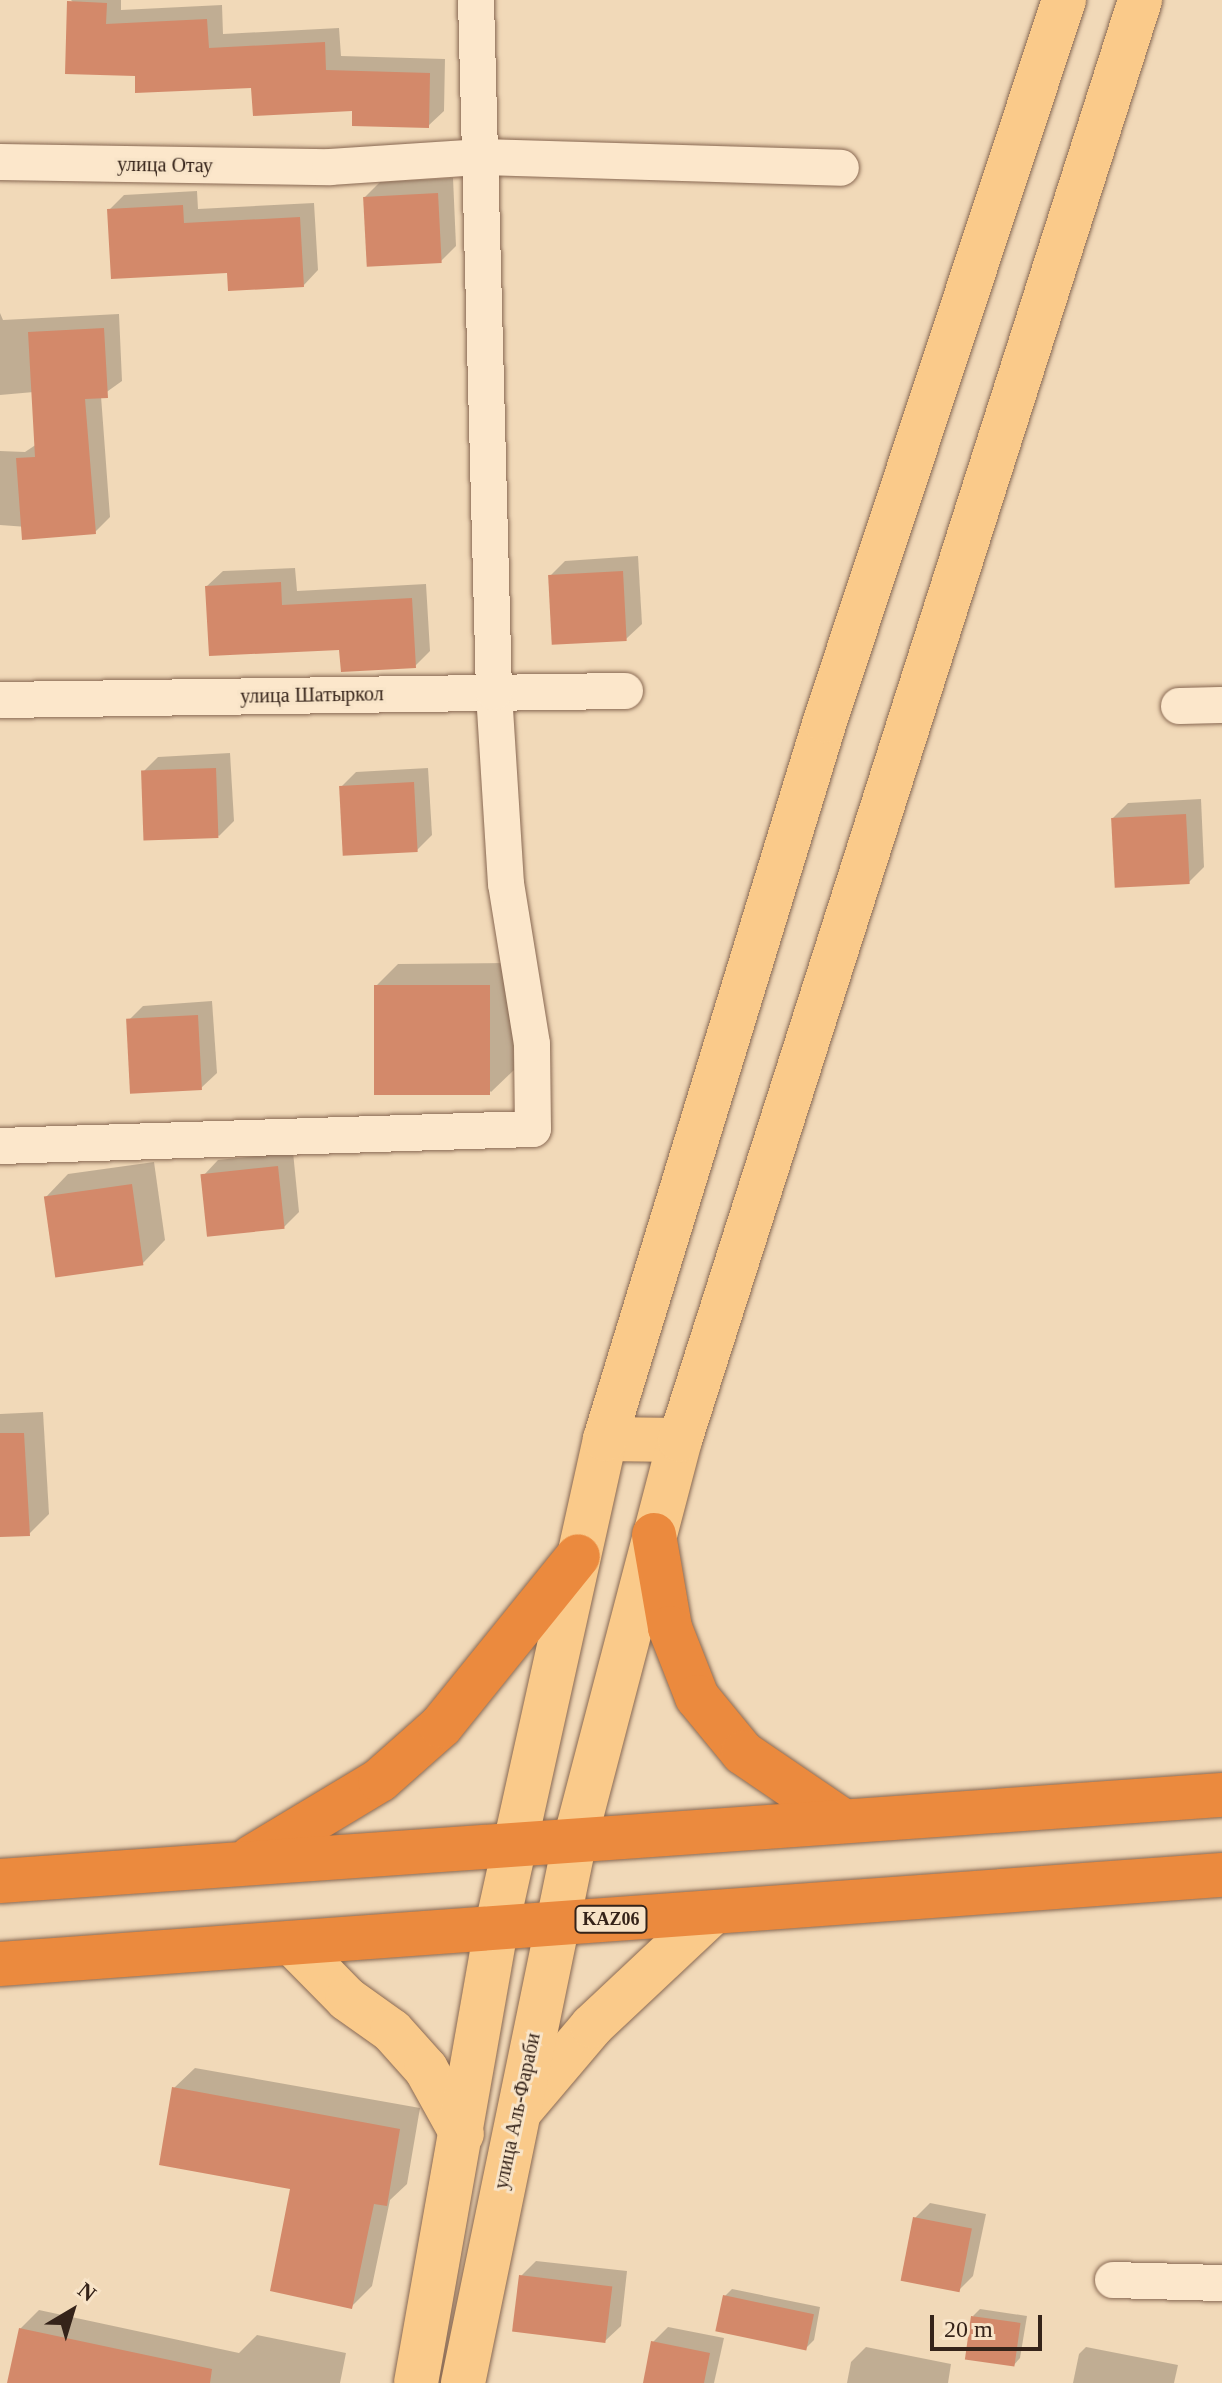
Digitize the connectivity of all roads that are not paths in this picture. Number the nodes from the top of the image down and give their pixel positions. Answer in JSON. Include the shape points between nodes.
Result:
{"nodes":[{"id":1,"x":476,"y":0,"type":"edge"},
{"id":2,"x":1064,"y":0,"type":"edge"},
{"id":3,"x":1140,"y":0,"type":"edge"},
{"id":4,"x":479,"y":157,"type":"junction"},
{"id":5,"x":0,"y":162,"type":"edge"},
{"id":6,"x":841,"y":168,"type":"dead end"},
{"id":7,"x":625,"y":691,"type":"dead end"},
{"id":8,"x":494,"y":692,"type":"junction"},
{"id":9,"x":0,"y":700,"type":"edge"},
{"id":10,"x":1222,"y":705,"type":"edge"},
{"id":11,"x":1179,"y":706,"type":"dead end"},
{"id":12,"x":0,"y":1146,"type":"edge"},
{"id":13,"x":605,"y":1439,"type":"junction"},
{"id":14,"x":680,"y":1440,"type":"junction"},
{"id":15,"x":654,"y":1535,"type":"junction"},
{"id":16,"x":578,"y":1556,"type":"junction"},
{"id":17,"x":1222,"y":1795,"type":"edge"},
{"id":18,"x":843,"y":1821,"type":"junction"},
{"id":19,"x":575,"y":1840,"type":"junction"},
{"id":20,"x":519,"y":1844,"type":"junction"},
{"id":21,"x":240,"y":1864,"type":"junction"},
{"id":22,"x":1222,"y":1875,"type":"edge"},
{"id":23,"x":0,"y":1881,"type":"edge"},
{"id":24,"x":710,"y":1915,"type":"junction"},
{"id":25,"x":558,"y":1922,"type":"junction"},
{"id":26,"x":496,"y":1930,"type":"junction"},
{"id":27,"x":293,"y":1944,"type":"junction"},
{"id":28,"x":0,"y":1964,"type":"edge"},
{"id":29,"x":515,"y":2116,"type":"junction"},
{"id":30,"x":462,"y":2134,"type":"junction"},
{"id":31,"x":1113,"y":2280,"type":"dead end"},
{"id":32,"x":1222,"y":2283,"type":"edge"},
{"id":33,"x":416,"y":2383,"type":"edge"},
{"id":34,"x":463,"y":2383,"type":"edge"}],
"edges":[{"from":1,"to":4,"type":"street"},
{"from":2,"to":13,"type":"main road","via":[[825,721]]},
{"from":3,"to":14,"type":"main road","name":"улица Аль-Фараби"},
{"from":4,"to":5,"type":"street","name":"улица Отау","via":[[330,167]]},
{"from":4,"to":6,"type":"street","name":"улица Отау"},
{"from":4,"to":8,"type":"street"},
{"from":7,"to":8,"type":"street","name":"улица Шатыркол"},
{"from":8,"to":9,"type":"street","name":"улица Шатыркол"},
{"from":8,"to":12,"type":"street","via":[[506,884],[532,1044],[533,1129]]},
{"from":10,"to":11,"type":"street"},
{"from":13,"to":14,"type":"main road"},
{"from":13,"to":16,"type":"main road"},
{"from":14,"to":15,"type":"main road","name":"улица Аль-Фараби"},
{"from":15,"to":18,"type":"highway","via":[[670,1628],[697,1697],[743,1753]]},
{"from":15,"to":19,"type":"main road","name":"улица Аль-Фараби"},
{"from":16,"to":20,"type":"main road"},
{"from":16,"to":21,"type":"highway","via":[[441,1726],[369,1788]]},
{"from":17,"to":18,"type":"highway"},
{"from":18,"to":19,"type":"highway"},
{"from":19,"to":20,"type":"highway"},
{"from":19,"to":25,"type":"main road","name":"улица Аль-Фараби"},
{"from":20,"to":21,"type":"highway"},
{"from":20,"to":26,"type":"main road"},
{"from":21,"to":23,"type":"highway"},
{"from":22,"to":24,"type":"highway","number":"KАZ06"},
{"from":24,"to":25,"type":"highway","number":"KАZ06"},
{"from":24,"to":29,"type":"main road","via":[[592,2026]]},
{"from":25,"to":26,"type":"highway","number":"KАZ06"},
{"from":25,"to":29,"type":"main road","name":"улица Аль-Фараби"},
{"from":26,"to":27,"type":"highway","number":"KАZ06"},
{"from":26,"to":30,"type":"main road"},
{"from":27,"to":28,"type":"highway","number":"KАZ06"},
{"from":27,"to":30,"type":"main road","via":[[347,1999],[392,2031],[426,2069]]},
{"from":29,"to":34,"type":"main road","name":"улица Аль-Фараби"},
{"from":30,"to":33,"type":"main road"},
{"from":31,"to":32,"type":"street"}]}
